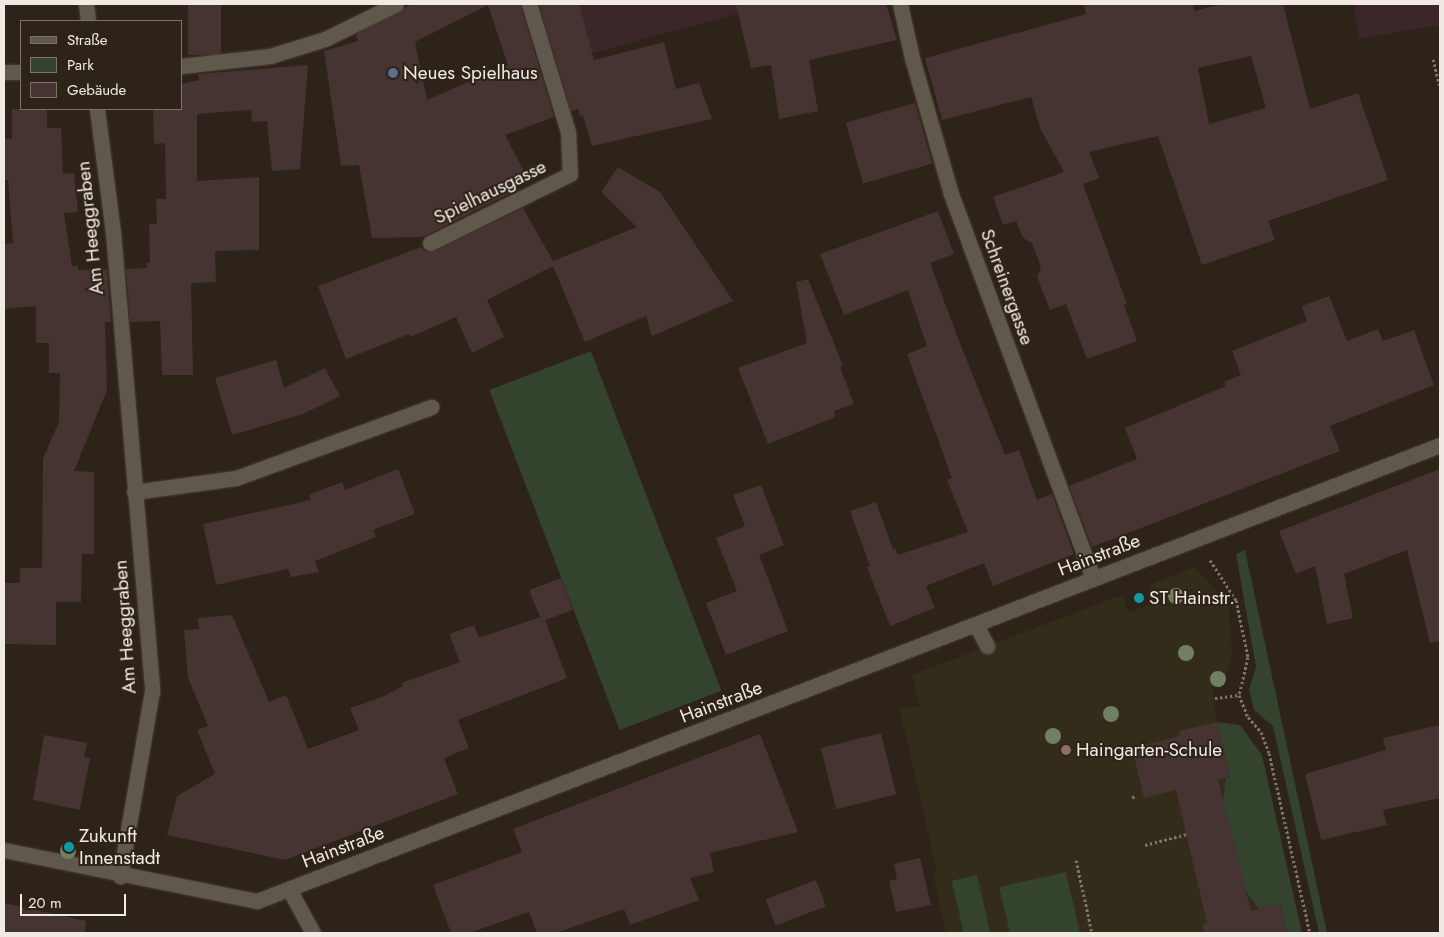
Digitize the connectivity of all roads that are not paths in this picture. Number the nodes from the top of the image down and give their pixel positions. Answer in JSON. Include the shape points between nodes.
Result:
{"nodes":[{"id":1,"x":86,"y":4,"type":"edge"},
{"id":2,"x":396,"y":4,"type":"edge"},
{"id":3,"x":529,"y":4,"type":"edge"},
{"id":4,"x":900,"y":4,"type":"edge"},
{"id":5,"x":88,"y":20,"type":"edge"},
{"id":6,"x":182,"y":66,"type":"edge"},
{"id":7,"x":4,"y":72,"type":"edge"},
{"id":8,"x":20,"y":72,"type":"edge"},
{"id":9,"x":97,"y":110,"type":"edge"},
{"id":10,"x":430,"y":243,"type":"dead end"},
{"id":11,"x":431,"y":407,"type":"dead end"},
{"id":12,"x":1440,"y":445,"type":"edge"},
{"id":13,"x":134,"y":492,"type":"junction"},
{"id":14,"x":1093,"y":578,"type":"junction"},
{"id":15,"x":976,"y":625,"type":"junction"},
{"id":16,"x":987,"y":646,"type":"dead end"},
{"id":17,"x":4,"y":850,"type":"edge"},
{"id":18,"x":120,"y":876,"type":"junction"},
{"id":19,"x":289,"y":889,"type":"junction"},
{"id":20,"x":312,"y":933,"type":"edge"}],
"edges":[{"from":1,"to":5,"type":"street"},
{"from":2,"to":6,"type":"street","via":[[325,39],[270,56]]},
{"from":3,"to":10,"type":"street","name":"Spielhausgasse","via":[[568,132],[570,174]]},
{"from":4,"to":14,"type":"street","name":"Schreinergasse","via":[[951,194]]},
{"from":7,"to":8,"type":"street"},
{"from":9,"to":13,"type":"street","name":"Am Heeggraben","via":[[113,232]]},
{"from":11,"to":13,"type":"street","via":[[236,478]]},
{"from":12,"to":14,"type":"street","name":"Hainstraße"},
{"from":13,"to":18,"type":"street","name":"Am Heeggraben","via":[[152,691]]},
{"from":14,"to":15,"type":"street","name":"Hainstraße"},
{"from":15,"to":16,"type":"street"},
{"from":15,"to":19,"type":"street","name":"Hainstraße"},
{"from":17,"to":18,"type":"street","name":"Hainstraße"},
{"from":18,"to":19,"type":"street","name":"Hainstraße","via":[[256,901]]},
{"from":19,"to":20,"type":"street"}]}
